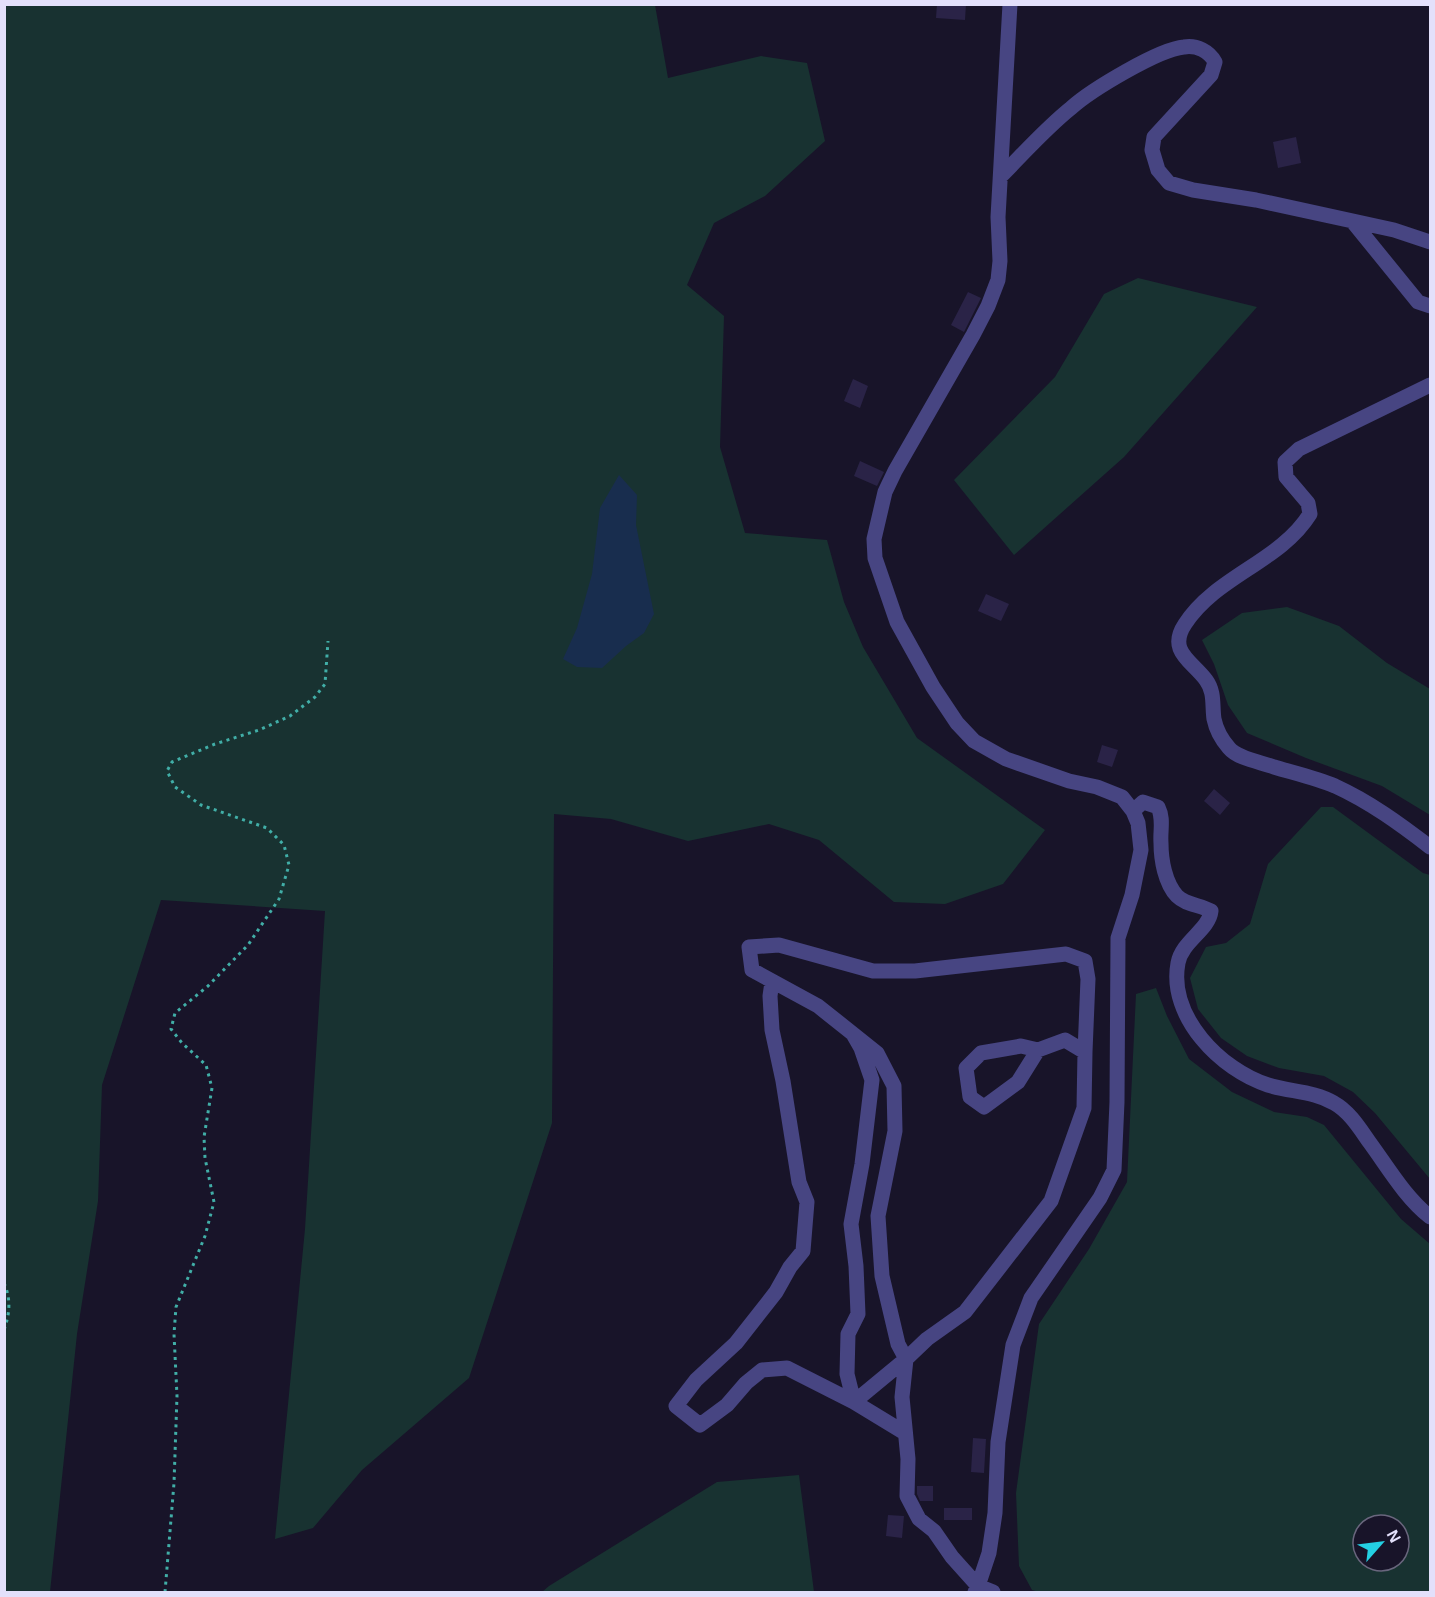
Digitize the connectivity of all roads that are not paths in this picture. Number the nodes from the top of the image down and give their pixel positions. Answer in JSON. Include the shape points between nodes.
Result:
{"nodes":[{"id":1,"x":1010,"y":4,"type":"edge"},
{"id":2,"x":1001,"y":176,"type":"junction"},
{"id":3,"x":1353,"y":222,"type":"junction"},
{"id":4,"x":1431,"y":242,"type":"edge"},
{"id":5,"x":1431,"y":306,"type":"edge"},
{"id":6,"x":1431,"y":385,"type":"edge"},
{"id":7,"x":1133,"y":811,"type":"junction"},
{"id":8,"x":1431,"y":847,"type":"edge"},
{"id":9,"x":772,"y":982,"type":"junction"},
{"id":10,"x":853,"y":1034,"type":"junction"},
{"id":11,"x":1038,"y":1050,"type":"junction"},
{"id":12,"x":1085,"y":1052,"type":"junction"},
{"id":13,"x":1431,"y":1217,"type":"edge"},
{"id":14,"x":906,"y":1359,"type":"junction"},
{"id":15,"x":854,"y":1402,"type":"junction"},
{"id":16,"x":905,"y":1432,"type":"junction"},
{"id":17,"x":976,"y":1589,"type":"edge"},
{"id":18,"x":993,"y":1593,"type":"edge"}],
"edges":[{"from":1,"to":2,"type":"street"},
{"from":2,"to":3,"type":"street","via":[[1071,107],[1103,85],[1154,57],[1184,46],[1200,48],[1212,55],[1215,62],[1211,75],[1154,137],[1152,150],[1158,170],[1169,183]]},
{"from":2,"to":7,"type":"street","via":[[998,280],[974,335],[885,492],[874,540],[875,558],[897,622],[957,723],[974,741],[1006,759],[1122,797]]},
{"from":3,"to":4,"type":"street"},
{"from":3,"to":5,"type":"street","via":[[1418,302]]},
{"from":6,"to":8,"type":"street","via":[[1299,449],[1285,462],[1286,477],[1308,503],[1311,514],[1301,529],[1262,561],[1206,598],[1184,625],[1178,644],[1181,654],[1208,683],[1214,720],[1230,750],[1341,789],[1369,803]]},
{"from":7,"to":13,"type":"street","via":[[1143,802],[1158,807],[1162,815],[1162,863],[1177,896],[1211,911],[1210,918],[1187,942],[1176,977],[1181,1002],[1199,1036],[1235,1070],[1267,1085],[1335,1103],[1353,1118],[1415,1204]]},
{"from":7,"to":17,"type":"street","via":[[1141,850],[1118,938],[1114,1170],[1100,1198],[1031,1298],[1013,1345],[998,1442],[990,1543]]},
{"from":9,"to":10,"type":"street","via":[[818,1006]]},
{"from":9,"to":12,"type":"street","via":[[752,970],[749,947],[779,945],[873,971],[915,971],[1066,954],[1084,961],[1089,979]]},
{"from":9,"to":15,"type":"street","via":[[772,1030],[799,1182],[807,1202],[803,1251],[736,1343],[696,1380],[676,1406],[700,1425],[762,1370],[787,1368]]},
{"from":10,"to":14,"type":"street","via":[[877,1053],[894,1086],[895,1131],[878,1216],[882,1276],[898,1344]]},
{"from":10,"to":15,"type":"street","via":[[872,1080],[851,1224],[858,1314],[848,1334],[847,1374]]},
{"from":11,"to":11,"type":"street","via":[[1018,1082],[984,1107],[969,1096],[966,1068],[981,1053],[1021,1046]]},
{"from":11,"to":12,"type":"street","via":[[1065,1040]]},
{"from":12,"to":14,"type":"street","via":[[1084,1108],[1050,1201],[965,1312]]},
{"from":14,"to":15,"type":"street"},
{"from":14,"to":16,"type":"street","via":[[902,1397]]},
{"from":15,"to":16,"type":"street"},
{"from":16,"to":17,"type":"street","via":[[907,1496],[919,1519],[934,1531]]},
{"from":17,"to":18,"type":"street"}]}
